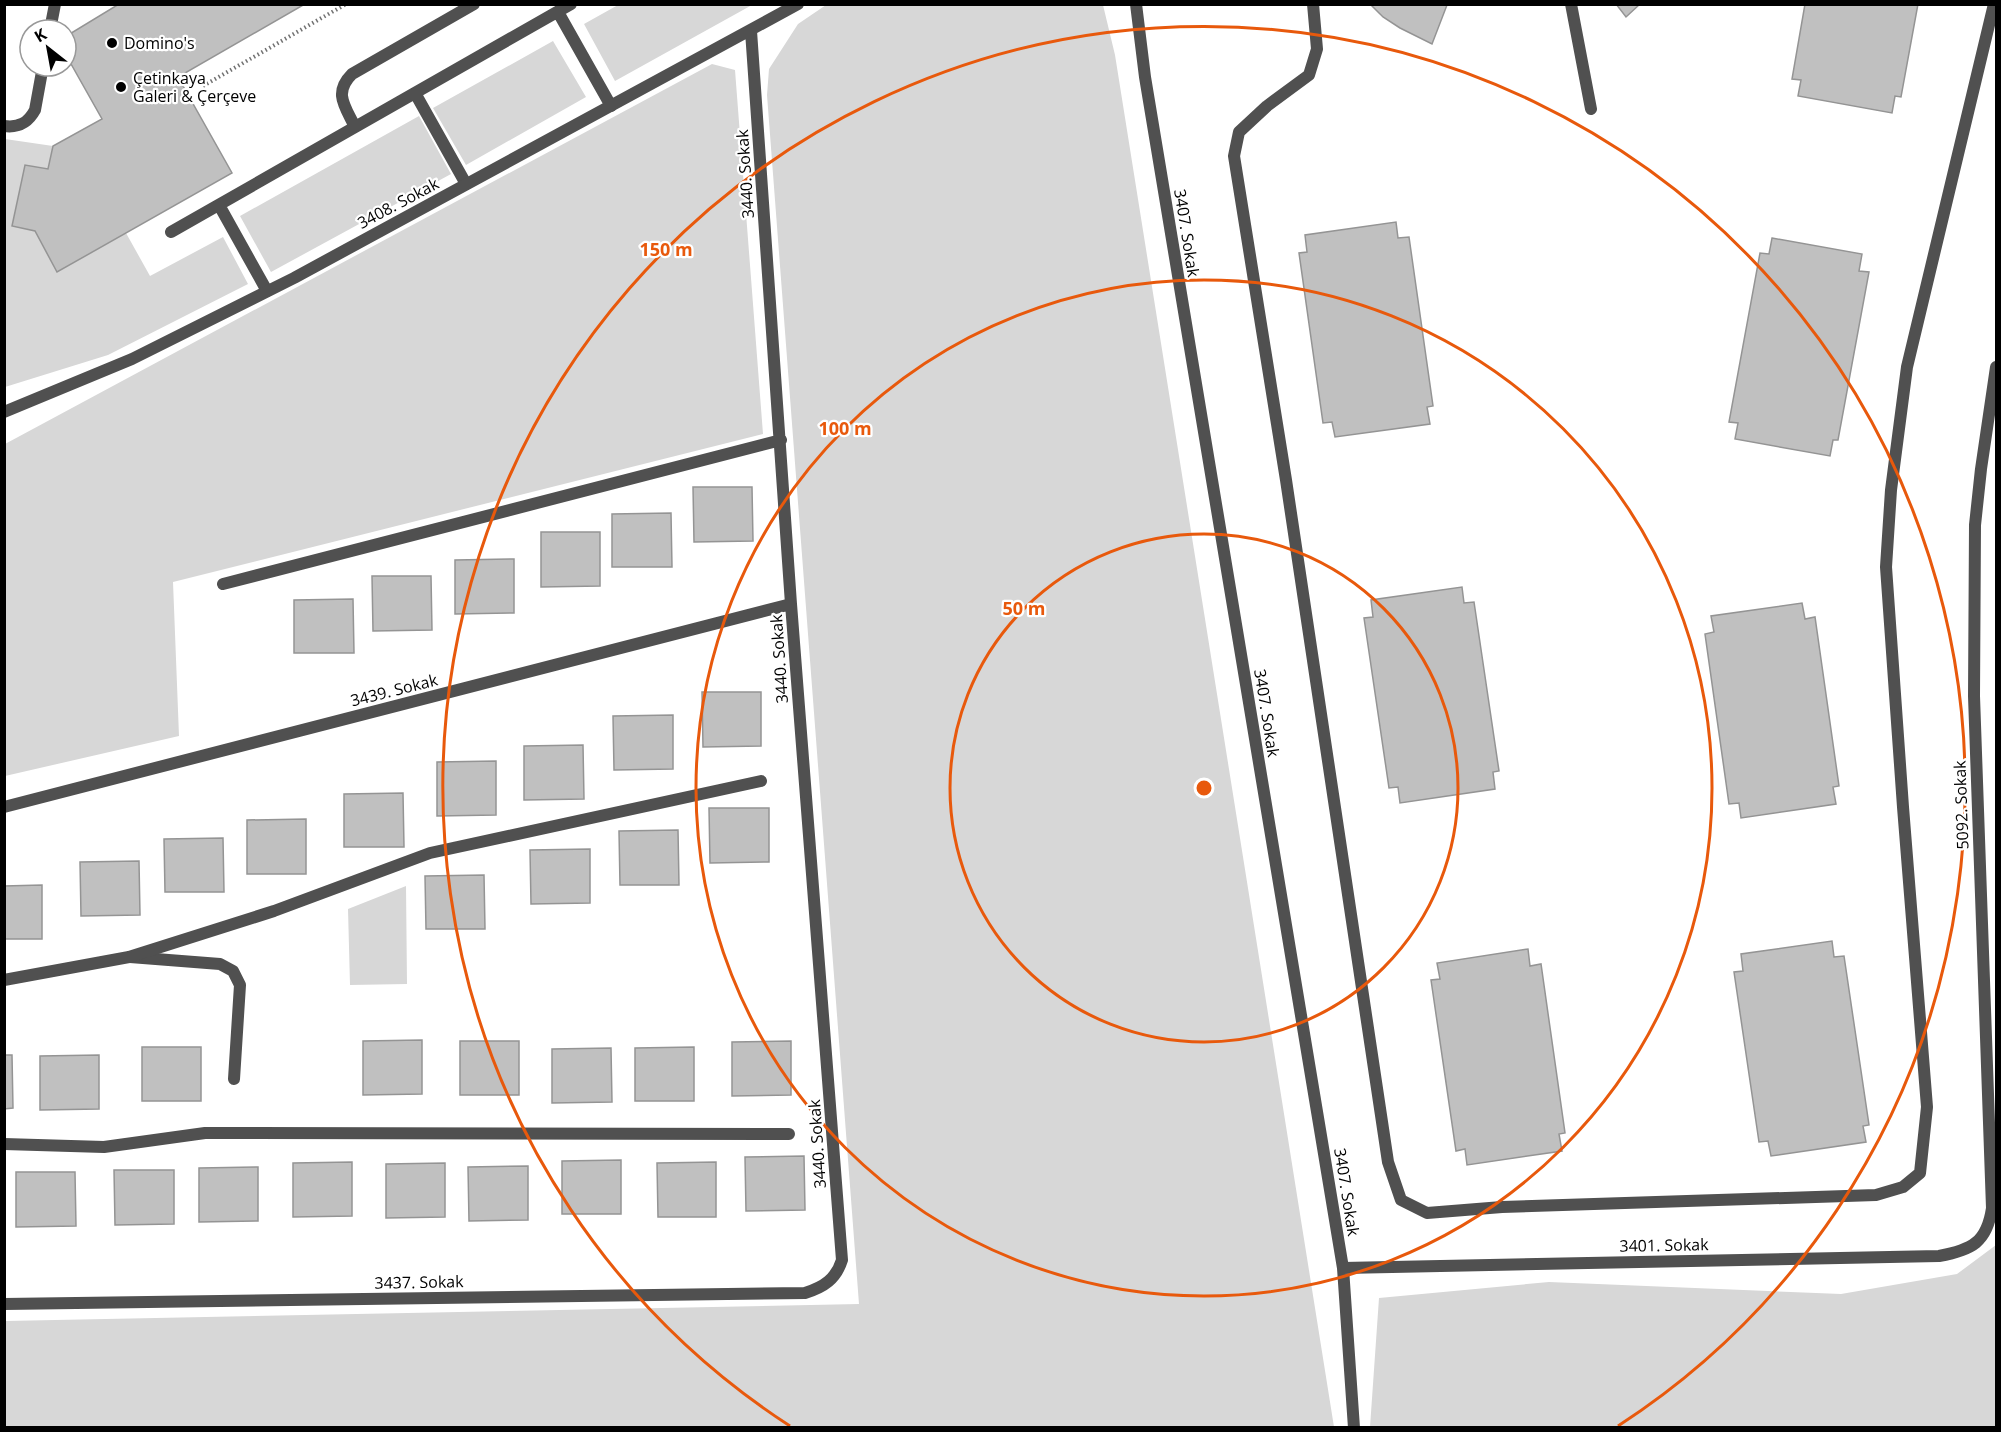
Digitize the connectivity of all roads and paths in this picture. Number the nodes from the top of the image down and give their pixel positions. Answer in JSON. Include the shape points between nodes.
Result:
{"nodes":[{"id":1,"x":346,"y":4,"type":"edge"},
{"id":2,"x":474,"y":4,"type":"edge"},
{"id":3,"x":571,"y":4,"type":"edge"},
{"id":4,"x":798,"y":4,"type":"edge"},
{"id":5,"x":1136,"y":4,"type":"edge"},
{"id":6,"x":1313,"y":4,"type":"edge"},
{"id":7,"x":1571,"y":4,"type":"edge"},
{"id":8,"x":1994,"y":4,"type":"edge"},
{"id":9,"x":558,"y":12,"type":"junction"},
{"id":10,"x":751,"y":31,"type":"junction"},
{"id":11,"x":41,"y":78,"type":"edge"},
{"id":12,"x":203,"y":86,"type":"dead end"},
{"id":13,"x":415,"y":93,"type":"junction"},
{"id":14,"x":611,"y":106,"type":"junction"},
{"id":15,"x":1591,"y":109,"type":"dead end"},
{"id":16,"x":4,"y":126,"type":"edge"},
{"id":17,"x":355,"y":127,"type":"junction"},
{"id":18,"x":466,"y":184,"type":"junction"},
{"id":19,"x":219,"y":205,"type":"junction"},
{"id":20,"x":171,"y":232,"type":"dead end"},
{"id":21,"x":267,"y":291,"type":"junction"},
{"id":22,"x":1996,"y":367,"type":"edge"},
{"id":23,"x":4,"y":412,"type":"edge"},
{"id":24,"x":781,"y":440,"type":"junction"},
{"id":25,"x":223,"y":584,"type":"dead end"},
{"id":26,"x":791,"y":604,"type":"junction"},
{"id":27,"x":761,"y":781,"type":"dead end"},
{"id":28,"x":4,"y":807,"type":"edge"},
{"id":29,"x":129,"y":957,"type":"junction"},
{"id":30,"x":4,"y":980,"type":"edge"},
{"id":31,"x":234,"y":1079,"type":"dead end"},
{"id":32,"x":789,"y":1134,"type":"dead end"},
{"id":33,"x":4,"y":1144,"type":"edge"},
{"id":34,"x":1980,"y":1239,"type":"joint"},
{"id":35,"x":1343,"y":1268,"type":"junction"},
{"id":36,"x":830,"y":1281,"type":"joint"},
{"id":37,"x":4,"y":1304,"type":"edge"},
{"id":38,"x":1354,"y":1428,"type":"edge"}],
"edges":[{"from":1,"to":12,"type":"path"},
{"from":2,"to":17,"type":"street","via":[[352,74],[342,87],[341,97]]},
{"from":3,"to":9,"type":"street"},
{"from":4,"to":10,"type":"street","name":"3408. Sokak"},
{"from":5,"to":35,"type":"street","name":"3407. Sokak"},
{"from":6,"to":8,"type":"street","via":[[1317,49],[1309,75],[1239,132],[1234,156],[1388,1162],[1401,1200],[1427,1213],[1876,1195],[1903,1187],[1920,1173],[1927,1107],[1886,567],[1890,502],[1907,367]]},
{"from":7,"to":15,"type":"street"},
{"from":9,"to":13,"type":"street"},
{"from":9,"to":14,"type":"street"},
{"from":10,"to":14,"type":"street","name":"3408. Sokak"},
{"from":10,"to":24,"type":"street","name":"3440. Sokak"},
{"from":11,"to":16,"type":"street","via":[[31,116],[20,125]]},
{"from":13,"to":17,"type":"street"},
{"from":13,"to":18,"type":"street"},
{"from":14,"to":18,"type":"street","name":"3408. Sokak"},
{"from":17,"to":19,"type":"street"},
{"from":18,"to":21,"type":"street","name":"3408. Sokak"},
{"from":19,"to":20,"type":"street"},
{"from":19,"to":21,"type":"street"},
{"from":21,"to":23,"type":"street","name":"3408. Sokak","via":[[132,359]]},
{"from":22,"to":34,"type":"street","name":"5092. Sokak","via":[[1975,525],[1974,696],[1992,1208],[1990,1225]]},
{"from":24,"to":25,"type":"street"},
{"from":24,"to":26,"type":"street","name":"3440. Sokak"},
{"from":26,"to":28,"type":"street","name":"3439. Sokak"},
{"from":26,"to":36,"type":"street","name":"3440. Sokak","via":[[842,1260]]},
{"from":27,"to":29,"type":"street","via":[[430,853],[274,911]]},
{"from":29,"to":30,"type":"street"},
{"from":29,"to":31,"type":"street","via":[[220,964],[233,971],[240,985]]},
{"from":32,"to":33,"type":"street","via":[[205,1133],[104,1147]]},
{"from":34,"to":35,"type":"street","name":"3401. Sokak","via":[[1963,1252],[1939,1256]]},
{"from":35,"to":38,"type":"street","name":"3407. Sokak"},
{"from":36,"to":37,"type":"street","name":"3437. Sokak","via":[[805,1293]]}]}
